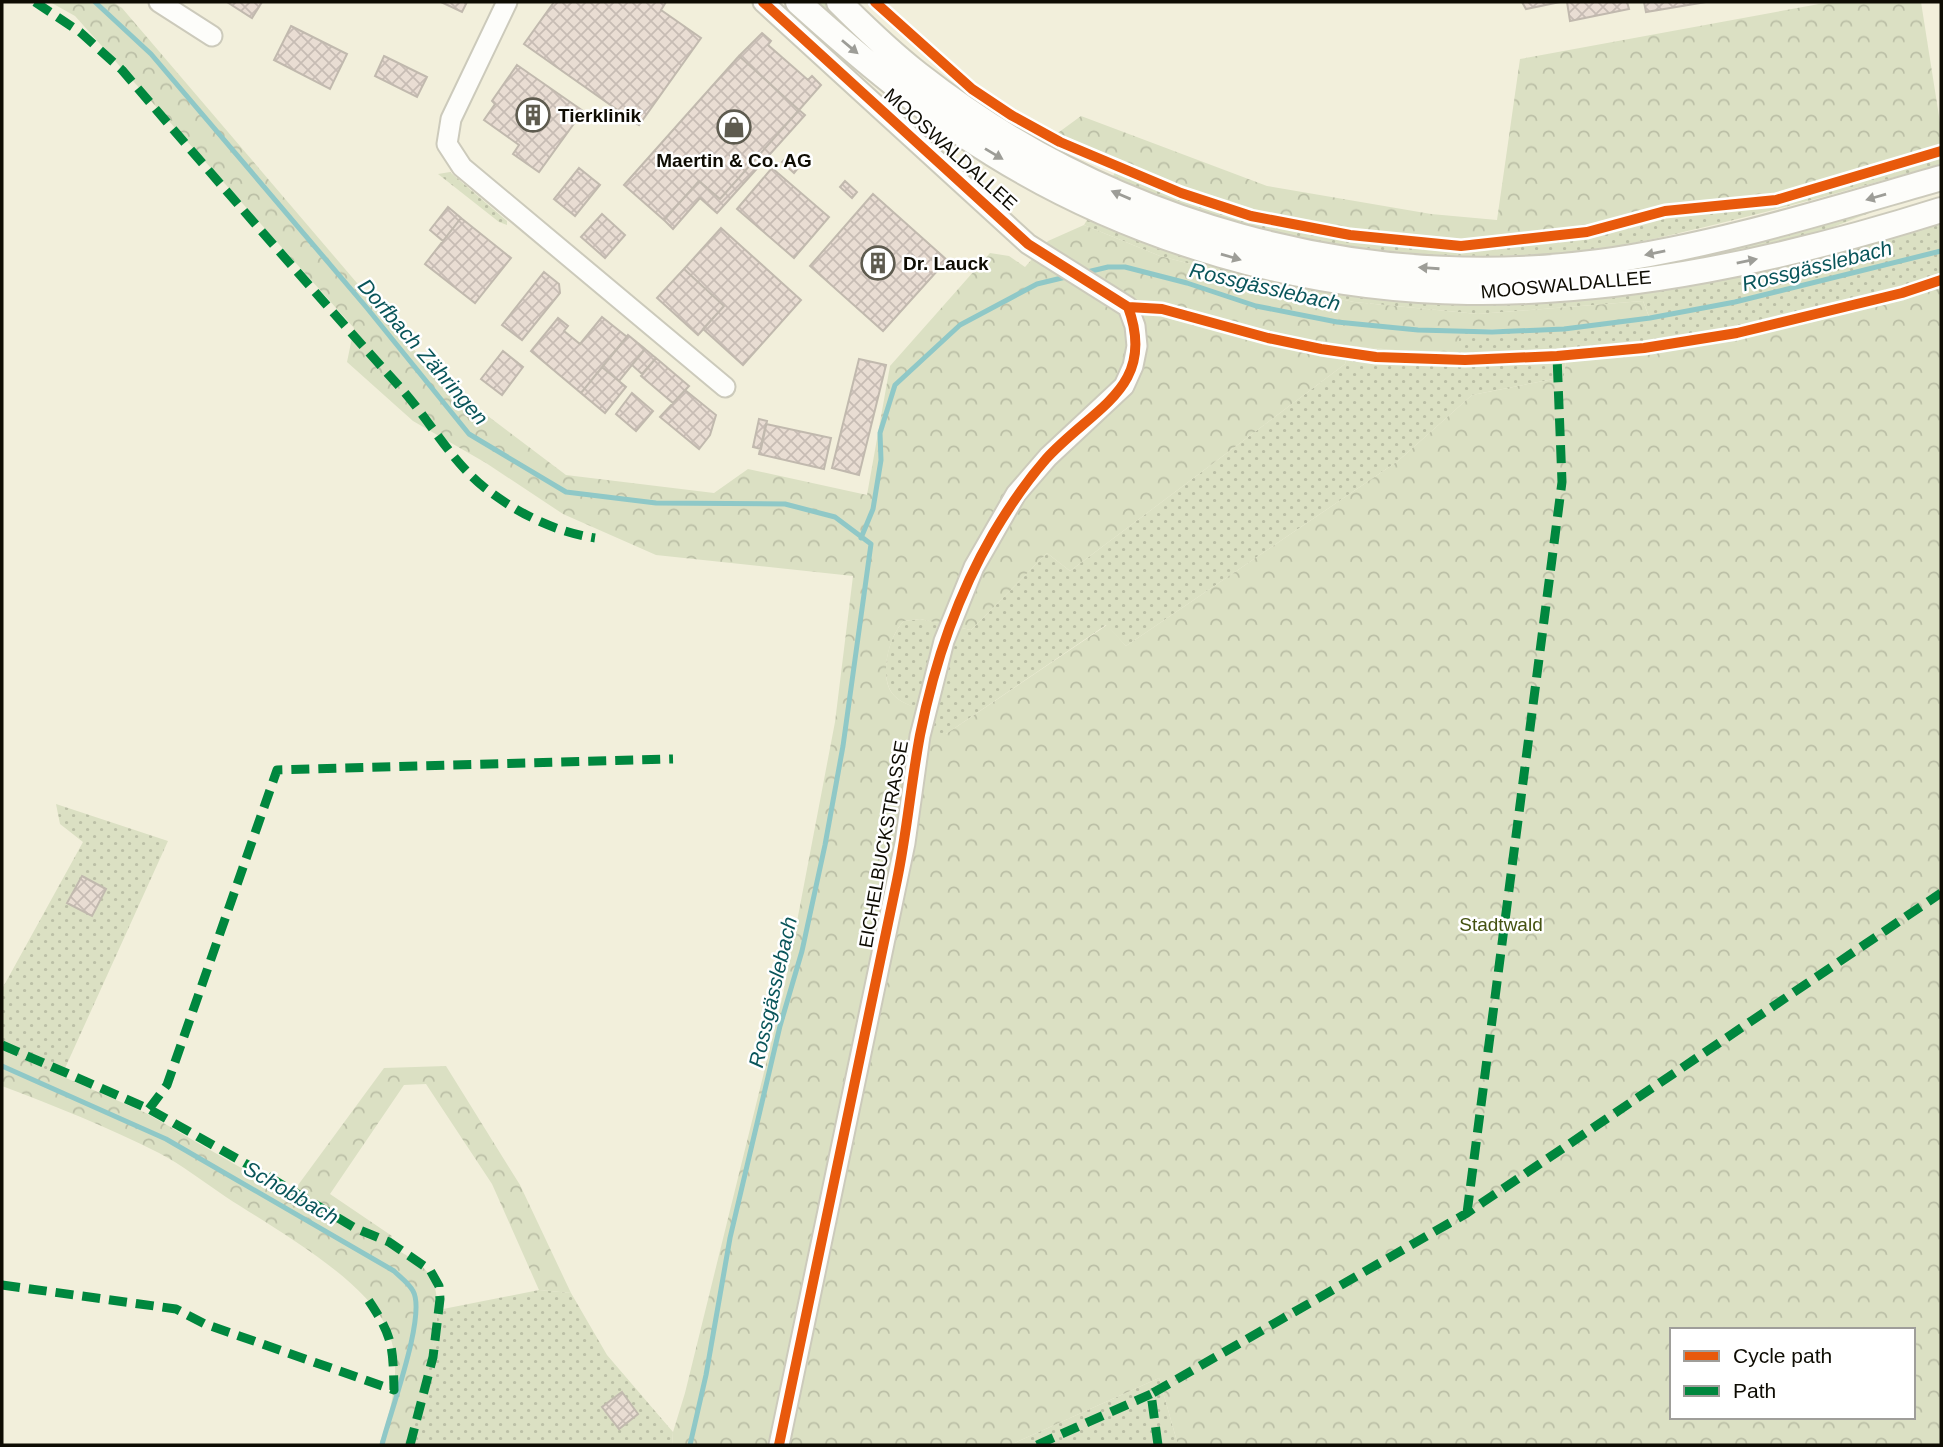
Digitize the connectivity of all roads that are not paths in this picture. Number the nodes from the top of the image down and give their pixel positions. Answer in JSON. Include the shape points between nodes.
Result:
{"nodes":[{"id":1,"x":159,"y":2,"type":"edge"},
{"id":2,"x":507,"y":2,"type":"edge"},
{"id":3,"x":762,"y":2,"type":"edge"},
{"id":4,"x":798,"y":2,"type":"edge"},
{"id":5,"x":839,"y":2,"type":"edge"},
{"id":6,"x":212,"y":36,"type":"dead end"},
{"id":7,"x":1941,"y":178,"type":"edge"},
{"id":8,"x":1941,"y":211,"type":"edge"},
{"id":9,"x":1128,"y":307,"type":"joint"},
{"id":10,"x":725,"y":387,"type":"dead end"},
{"id":11,"x":779,"y":1445,"type":"edge"}],
"edges":[{"from":1,"to":6,"type":"street"},
{"from":2,"to":10,"type":"street","via":[[452,119],[447,144],[463,167]]},
{"from":3,"to":9,"type":"street","name":"MOOSWALDALLEE","via":[[1028,244]]},
{"from":4,"to":8,"type":"main road","name":"MOOSWALDALLEE","one_way":true,"via":[[937,116],[1055,189],[1166,236],[1310,276],[1391,288],[1466,292],[1568,288],[1765,257]]},
{"from":7,"to":5,"type":"main road","name":"MOOSWALDALLEE","one_way":true,"via":[[1740,234],[1596,262],[1479,270],[1346,259],[1216,230],[1067,170],[943,94]]},
{"from":9,"to":11,"type":"street","name":"EICHELBUCKSTRASSE","via":[[1138,346],[1124,386],[1048,457],[1016,494],[974,567],[944,641],[920,736],[905,843]]}]}
